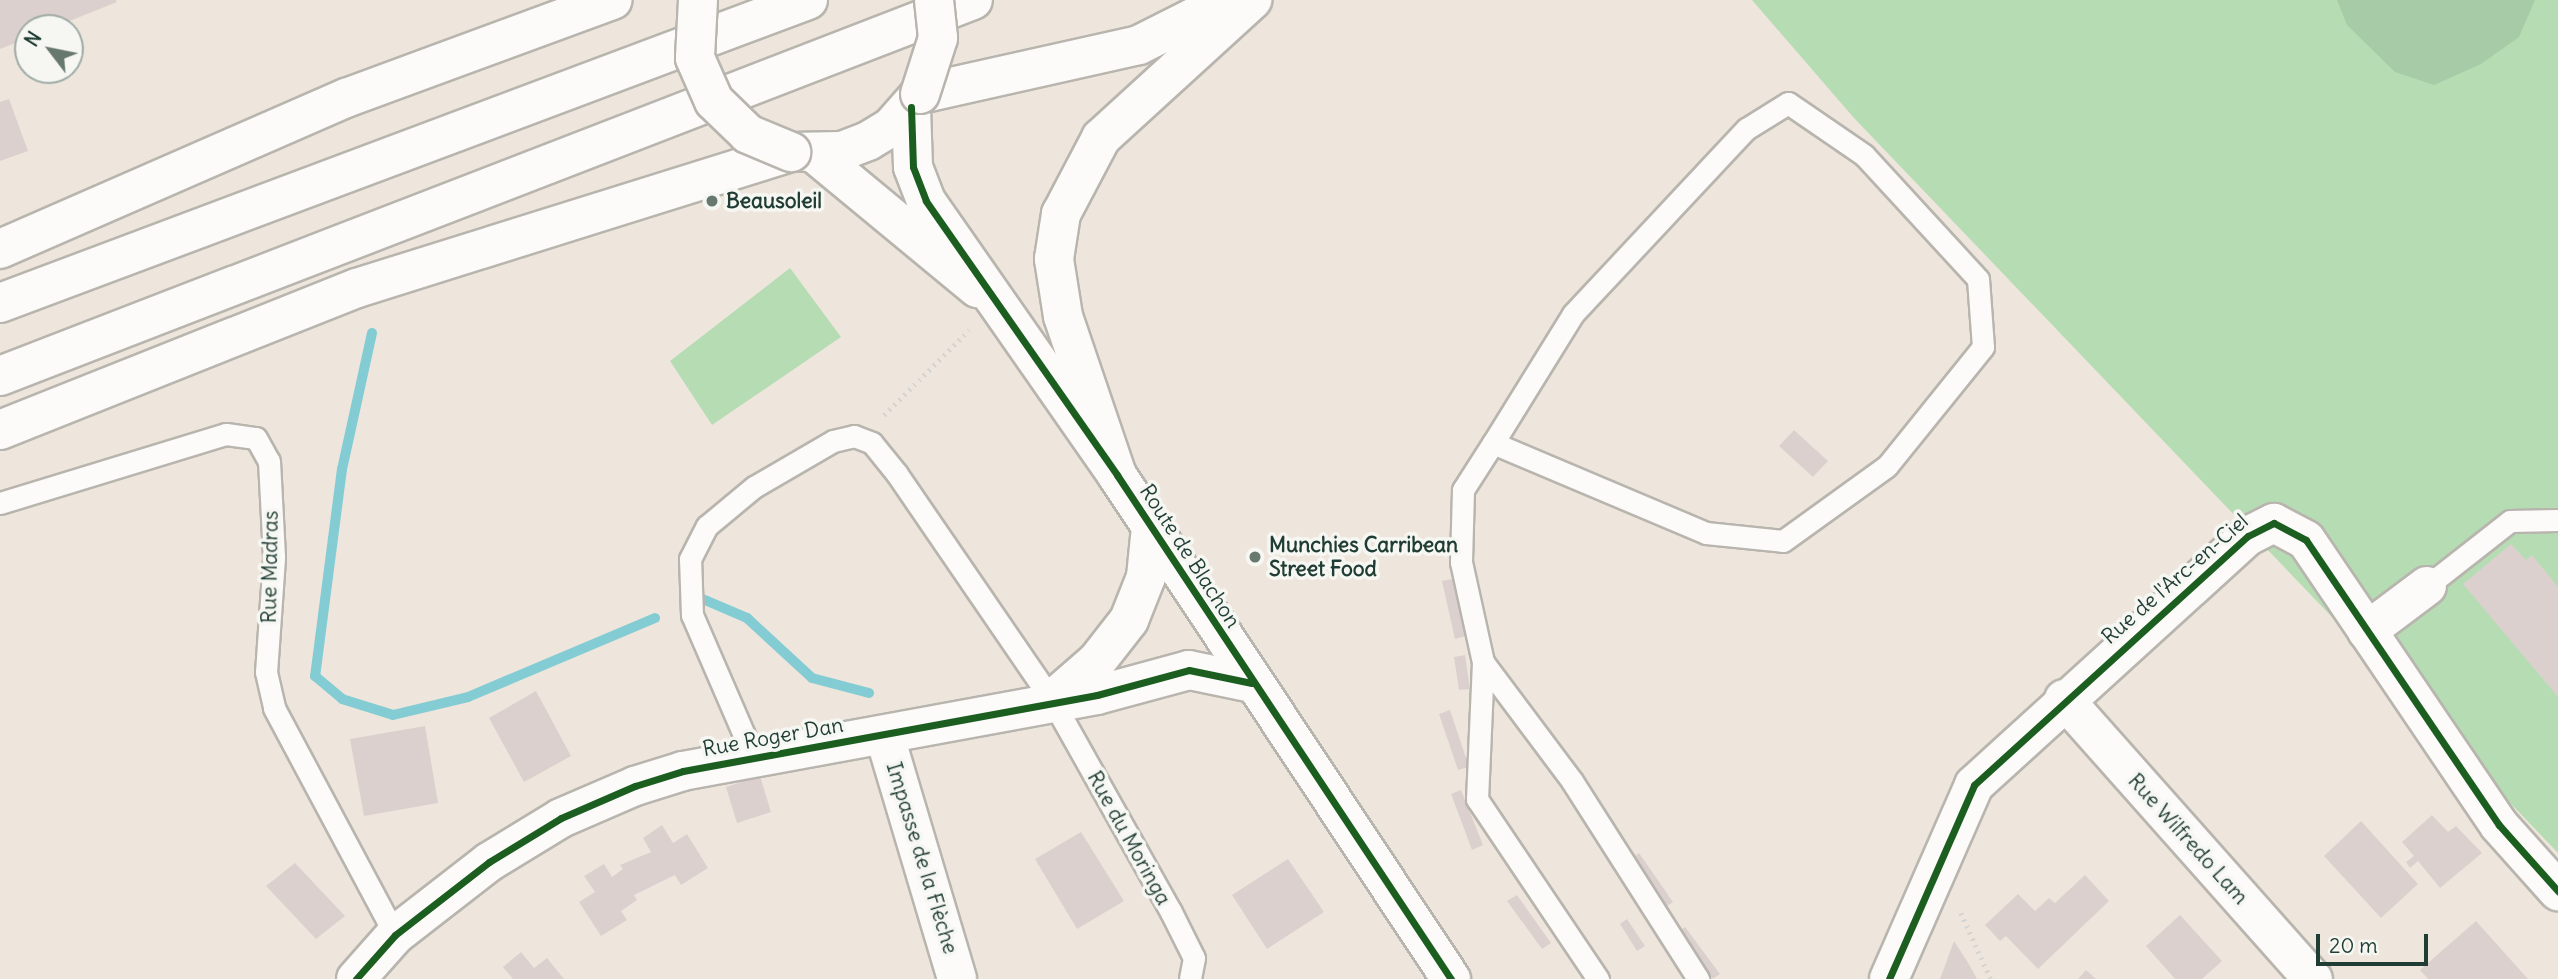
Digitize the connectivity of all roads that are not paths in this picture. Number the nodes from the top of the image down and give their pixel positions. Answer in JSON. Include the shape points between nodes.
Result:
{"nodes":[{"id":1,"x":613,"y":0,"type":"edge"},
{"id":2,"x":698,"y":0,"type":"edge"},
{"id":3,"x":808,"y":0,"type":"edge"},
{"id":4,"x":934,"y":0,"type":"edge"},
{"id":5,"x":973,"y":0,"type":"edge"},
{"id":6,"x":1228,"y":0,"type":"edge"},
{"id":7,"x":1252,"y":0,"type":"edge"},
{"id":8,"x":916,"y":101,"type":"junction"},
{"id":9,"x":803,"y":152,"type":"junction"},
{"id":10,"x":0,"y":250,"type":"edge"},
{"id":11,"x":991,"y":301,"type":"junction"},
{"id":12,"x":0,"y":303,"type":"edge"},
{"id":13,"x":0,"y":376,"type":"edge"},
{"id":14,"x":0,"y":430,"type":"edge"},
{"id":15,"x":1493,"y":443,"type":"junction"},
{"id":16,"x":1117,"y":475,"type":"junction"},
{"id":17,"x":0,"y":503,"type":"edge"},
{"id":18,"x":2558,"y":520,"type":"edge"},
{"id":19,"x":1151,"y":527,"type":"junction"},
{"id":20,"x":2427,"y":586,"type":"joint"},
{"id":21,"x":2367,"y":631,"type":"junction"},
{"id":22,"x":1483,"y":662,"type":"junction"},
{"id":23,"x":1252,"y":683,"type":"junction"},
{"id":24,"x":2064,"y":699,"type":"junction"},
{"id":25,"x":1052,"y":700,"type":"junction"},
{"id":26,"x":885,"y":737,"type":"junction"},
{"id":27,"x":754,"y":758,"type":"junction"},
{"id":28,"x":2558,"y":891,"type":"edge"},
{"id":29,"x":395,"y":935,"type":"junction"},
{"id":30,"x":356,"y":979,"type":"edge"},
{"id":31,"x":957,"y":979,"type":"edge"},
{"id":32,"x":1190,"y":979,"type":"edge"},
{"id":33,"x":1451,"y":979,"type":"edge"},
{"id":34,"x":1598,"y":979,"type":"edge"},
{"id":35,"x":1698,"y":979,"type":"edge"},
{"id":36,"x":1889,"y":979,"type":"edge"},
{"id":37,"x":2313,"y":979,"type":"edge"}],
"edges":[{"from":1,"to":10,"type":"main road","via":[[346,98]]},
{"from":2,"to":9,"type":"main road","name":"Route de Blachon","bridge":true,"via":[[695,58],[714,101],[748,134]]},
{"from":3,"to":12,"type":"main road"},
{"from":4,"to":8,"type":"main road","bridge":true,"via":[[938,38]]},
{"from":5,"to":13,"type":"main road"},
{"from":6,"to":8,"type":"main road","via":[[1139,45]]},
{"from":7,"to":16,"type":"main road","via":[[1101,138],[1061,215],[1054,259],[1062,316]]},
{"from":8,"to":9,"type":"main road","via":[[868,141]]},
{"from":8,"to":11,"type":"main road","name":"Route de Blachon","via":[[918,186]]},
{"from":9,"to":11,"type":"main road","name":"Route de Blachon"},
{"from":9,"to":14,"type":"main road","via":[[357,288]]},
{"from":11,"to":16,"type":"main road","name":"Route de Blachon"},
{"from":15,"to":15,"type":"lane","via":[[1573,314],[1746,129],[1788,103],[1864,155],[1978,278],[1983,347],[1887,466],[1783,541],[1706,533]]},
{"from":15,"to":22,"type":"lane","via":[[1463,490],[1461,562]]},
{"from":16,"to":19,"type":"main road","name":"Route de Blachon"},
{"from":17,"to":29,"type":"lane","name":"Rue Madras","via":[[226,434],[256,438],[269,461],[274,558],[266,672],[274,708]]},
{"from":18,"to":20,"type":"lane","via":[[2510,521]]},
{"from":19,"to":23,"type":"main road","name":"Route de Blachon"},
{"from":19,"to":25,"type":"main road","via":[[1146,577],[1129,620],[1097,661]]},
{"from":20,"to":21,"type":"main road"},
{"from":21,"to":24,"type":"main road","name":"Rue de l'Arc-en-Ciel","via":[[2306,540],[2285,526],[2262,525]]},
{"from":21,"to":28,"type":"main road","name":"Rue de l'Arc-en-Ciel","via":[[2499,825]]},
{"from":22,"to":34,"type":"lane","via":[[1477,799]]},
{"from":22,"to":35,"type":"lane","via":[[1572,781]]},
{"from":23,"to":25,"type":"main road","name":"Rue Roger Dan","via":[[1189,670]]},
{"from":23,"to":33,"type":"main road","name":"Route de Blachon"},
{"from":24,"to":36,"type":"main road","name":"Rue de l'Arc-en-Ciel","via":[[1974,785]]},
{"from":24,"to":37,"type":"main road","name":"Rue Wilfredo Lam"},
{"from":25,"to":26,"type":"main road","name":"Rue Roger Dan"},
{"from":25,"to":27,"type":"lane","name":"Rue du Moringa","via":[[873,443],[833,441],[754,487],[707,526],[690,559],[692,615]]},
{"from":25,"to":32,"type":"lane","name":"Rue du Moringa","via":[[1194,958]]},
{"from":26,"to":27,"type":"main road","name":"Rue Roger Dan"},
{"from":26,"to":31,"type":"main road","name":"Impasse de la Flèche"},
{"from":27,"to":29,"type":"main road","name":"Rue Roger Dan","via":[[683,771],[585,806],[489,862]]},
{"from":29,"to":30,"type":"main road","name":"Rue Roger Dan"}]}
